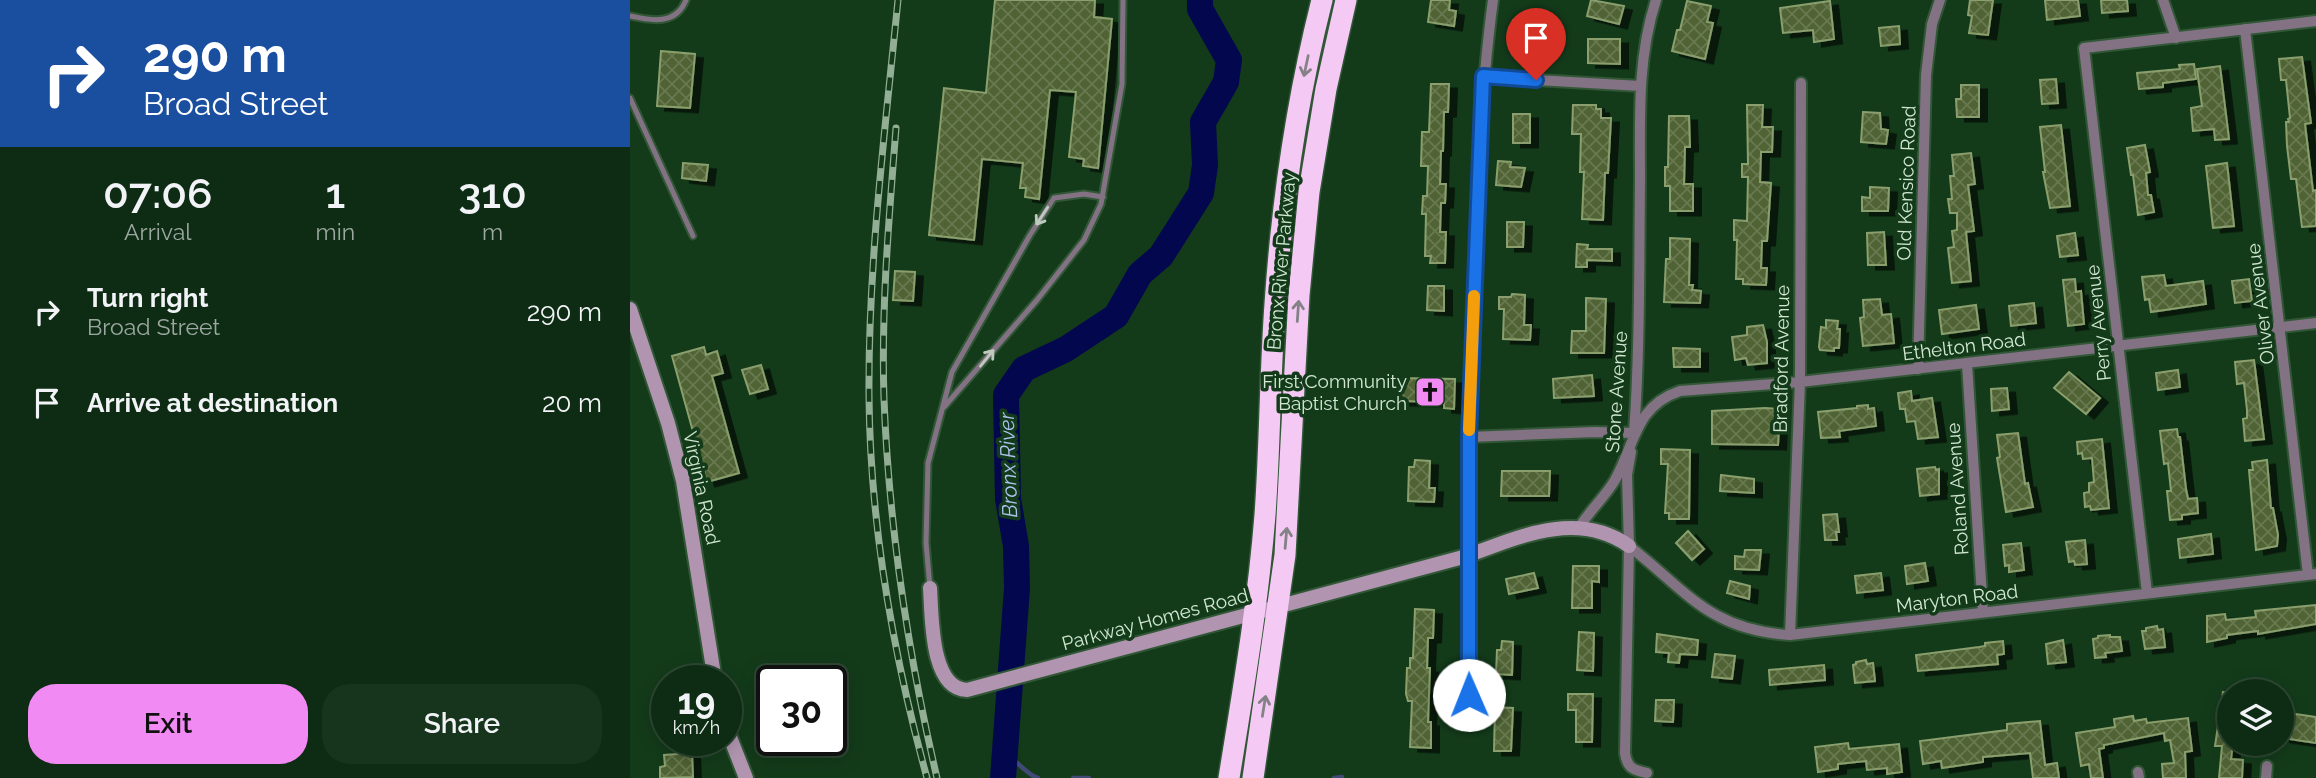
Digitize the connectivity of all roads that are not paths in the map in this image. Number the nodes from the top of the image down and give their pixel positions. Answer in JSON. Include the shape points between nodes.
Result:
{"nodes":[{"id":1,"x":686,"y":0,"type":"edge"},
{"id":2,"x":1124,"y":0,"type":"edge"},
{"id":3,"x":1322,"y":0,"type":"edge"},
{"id":4,"x":1346,"y":0,"type":"edge"},
{"id":5,"x":1493,"y":0,"type":"edge"},
{"id":6,"x":1656,"y":0,"type":"edge"},
{"id":7,"x":1940,"y":0,"type":"edge"},
{"id":8,"x":2164,"y":0,"type":"edge"},
{"id":9,"x":630,"y":16,"type":"edge"},
{"id":10,"x":2316,"y":21,"type":"edge"},
{"id":11,"x":2245,"y":29,"type":"junction"},
{"id":12,"x":2176,"y":38,"type":"junction"},
{"id":13,"x":1483,"y":76,"type":"junction"},
{"id":14,"x":1801,"y":83,"type":"dead end"},
{"id":15,"x":1640,"y":86,"type":"junction"},
{"id":16,"x":630,"y":99,"type":"edge"},
{"id":17,"x":1103,"y":197,"type":"junction"},
{"id":18,"x":693,"y":236,"type":"dead end"},
{"id":19,"x":630,"y":309,"type":"edge"},
{"id":20,"x":2316,"y":323,"type":"edge"},
{"id":21,"x":2281,"y":327,"type":"junction"},
{"id":22,"x":2118,"y":346,"type":"junction"},
{"id":23,"x":1967,"y":364,"type":"junction"},
{"id":24,"x":1918,"y":369,"type":"junction"},
{"id":25,"x":1800,"y":382,"type":"junction"},
{"id":26,"x":942,"y":410,"type":"junction"},
{"id":27,"x":1634,"y":433,"type":"junction"},
{"id":28,"x":1469,"y":437,"type":"junction"},
{"id":29,"x":1579,"y":528,"type":"junction"},
{"id":30,"x":1629,"y":546,"type":"junction"},
{"id":31,"x":1468,"y":556,"type":"junction"},
{"id":32,"x":2312,"y":574,"type":"edge"},
{"id":33,"x":930,"y":588,"type":"joint"},
{"id":34,"x":2147,"y":593,"type":"junction"},
{"id":35,"x":1279,"y":606,"type":"junction"},
{"id":36,"x":1983,"y":612,"type":"junction"},
{"id":37,"x":1254,"y":613,"type":"junction"},
{"id":38,"x":1790,"y":635,"type":"junction"},
{"id":39,"x":712,"y":665,"type":"edge"},
{"id":40,"x":1470,"y":723,"type":"dead end"},
{"id":41,"x":737,"y":756,"type":"edge"},
{"id":42,"x":2267,"y":766,"type":"dead end"},
{"id":43,"x":1647,"y":773,"type":"dead end"},
{"id":44,"x":746,"y":778,"type":"edge"},
{"id":45,"x":1229,"y":778,"type":"edge"},
{"id":46,"x":1253,"y":778,"type":"edge"},
{"id":47,"x":2266,"y":778,"type":"edge"}],
"edges":[{"from":1,"to":9,"type":"lane","via":[[669,19]]},
{"from":2,"to":17,"type":"lane","via":[[1122,84]]},
{"from":3,"to":37,"type":"highway","name":"Bronx River Parkway","one_way":true,"via":[[1300,96],[1283,212],[1265,514]]},
{"from":35,"to":4,"type":"highway","name":"Bronx River Parkway","one_way":true,"via":[[1308,204]]},
{"from":5,"to":13,"type":"street"},
{"from":6,"to":15,"type":"street","name":"Stone Avenue"},
{"from":7,"to":24,"type":"street","name":"Old Kensico Road","via":[[1926,75]]},
{"from":8,"to":12,"type":"street"},
{"from":10,"to":11,"type":"street"},
{"from":11,"to":12,"type":"street"},
{"from":11,"to":21,"type":"street","name":"Oliver Avenue"},
{"from":12,"to":22,"type":"street","name":"Perry Avenue","via":[[2084,48]]},
{"from":13,"to":15,"type":"street"},
{"from":13,"to":28,"type":"street"},
{"from":14,"to":25,"type":"street","name":"Bradford Avenue"},
{"from":15,"to":27,"type":"street","name":"Stone Avenue","via":[[1639,359]]},
{"from":16,"to":18,"type":"lane"},
{"from":26,"to":17,"type":"lane","one_way":true,"via":[[1084,240]]},
{"from":17,"to":26,"type":"lane","one_way":true,"via":[[1054,198],[952,372]]},
{"from":19,"to":39,"type":"street","name":"Virginia Road","via":[[683,481]]},
{"from":20,"to":21,"type":"street","name":"Ethelton Road"},
{"from":21,"to":22,"type":"street","name":"Ethelton Road"},
{"from":21,"to":32,"type":"street","name":"Oliver Avenue"},
{"from":22,"to":23,"type":"street","name":"Ethelton Road"},
{"from":22,"to":34,"type":"street","name":"Perry Avenue"},
{"from":23,"to":24,"type":"street","name":"Ethelton Road"},
{"from":23,"to":36,"type":"street","name":"Roland Avenue"},
{"from":24,"to":25,"type":"street","name":"Ethelton Road"},
{"from":25,"to":27,"type":"street","name":"Ethelton Road","via":[[1680,391],[1652,406]]},
{"from":25,"to":38,"type":"street","name":"Bradford Avenue"},
{"from":26,"to":33,"type":"lane","via":[[928,463]]},
{"from":27,"to":28,"type":"street"},
{"from":27,"to":29,"type":"street","via":[[1614,480]]},
{"from":27,"to":30,"type":"street","name":"Stone Avenue","via":[[1627,475]]},
{"from":28,"to":31,"type":"street"},
{"from":29,"to":30,"type":"street","name":"Parkway Homes Road","via":[[1616,537]]},
{"from":29,"to":31,"type":"street","name":"Parkway Homes Road","via":[[1533,531]]},
{"from":30,"to":38,"type":"street","name":"Maryton Road","via":[[1680,592],[1712,613],[1757,632]]},
{"from":30,"to":43,"type":"street","name":"Stone Avenue","via":[[1625,753],[1632,769]]},
{"from":31,"to":35,"type":"street","name":"Parkway Homes Road"},
{"from":31,"to":40,"type":"street"},
{"from":32,"to":34,"type":"street","name":"Maryton Road"},
{"from":33,"to":37,"type":"street","name":"Parkway Homes Road","via":[[936,653],[948,683],[960,690]]},
{"from":34,"to":36,"type":"street","name":"Maryton Road"},
{"from":35,"to":37,"type":"street","name":"Parkway Homes Road"},
{"from":46,"to":35,"type":"highway","name":"Bronx River Parkway","one_way":true},
{"from":36,"to":38,"type":"street","name":"Maryton Road"},
{"from":37,"to":45,"type":"highway","name":"Bronx River Parkway"},
{"from":41,"to":44,"type":"street"},
{"from":42,"to":47,"type":"street"}]}
